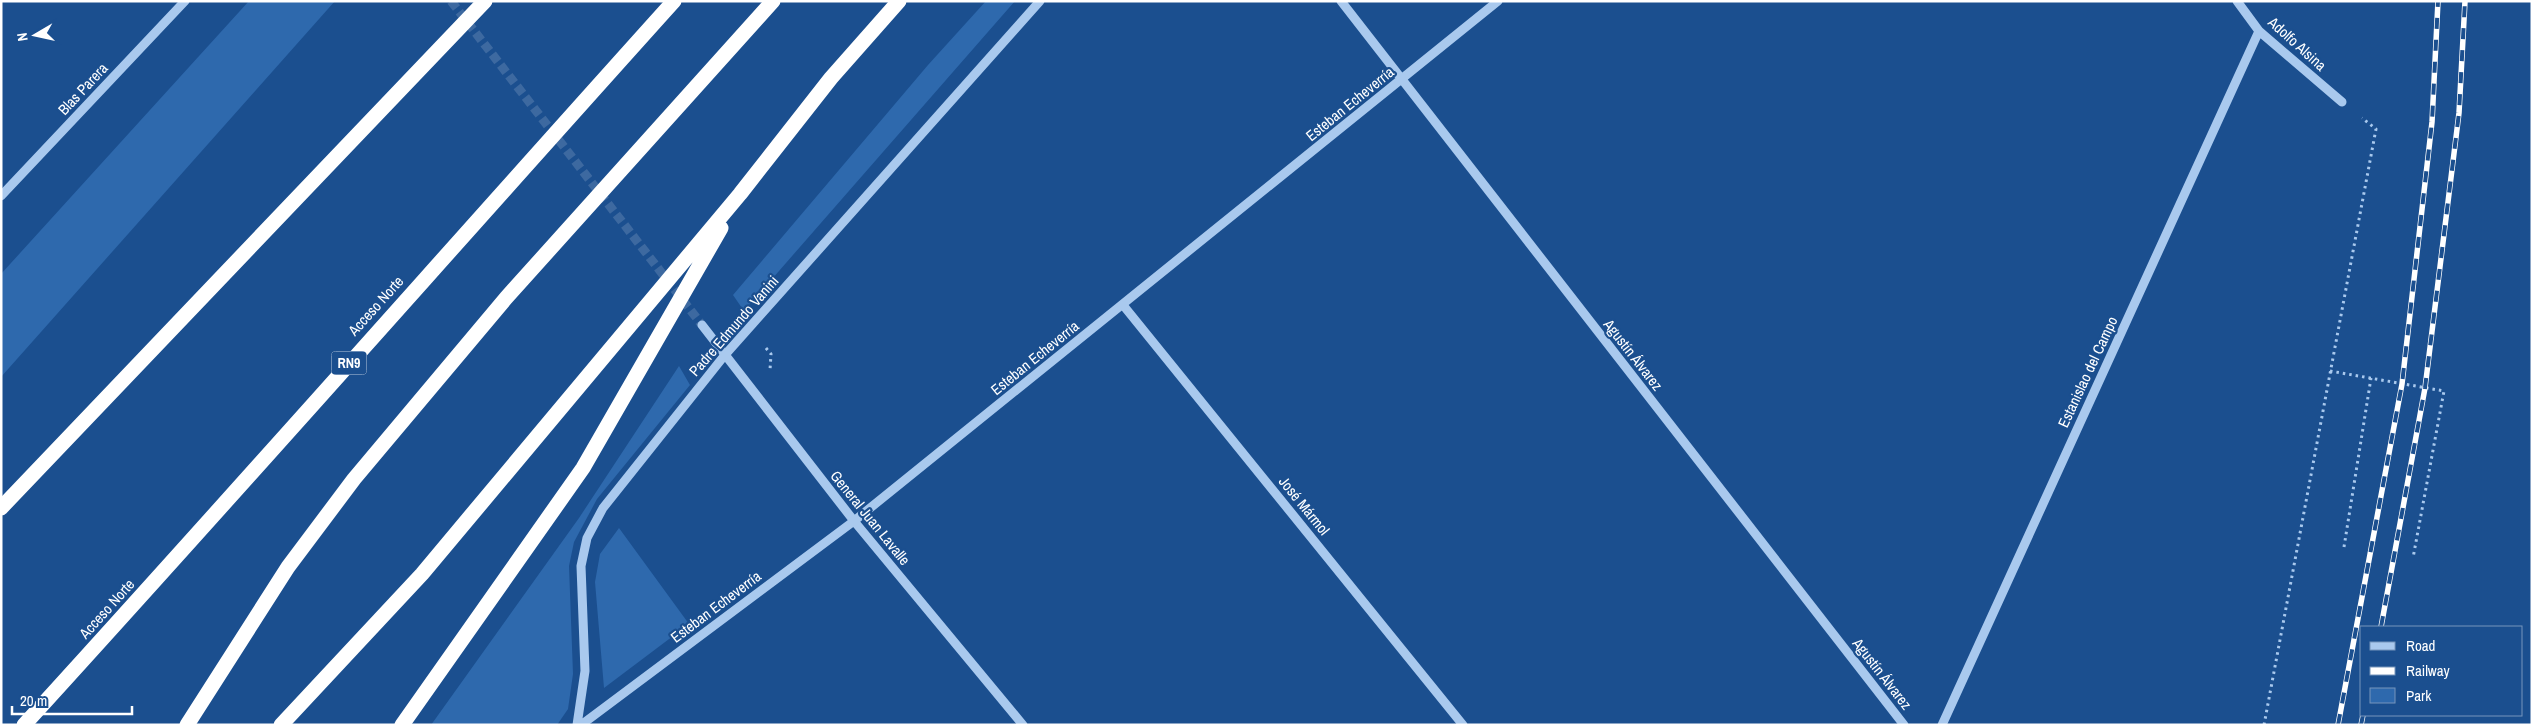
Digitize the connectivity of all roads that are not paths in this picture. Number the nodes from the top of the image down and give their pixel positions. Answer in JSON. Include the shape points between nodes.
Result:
{"nodes":[{"id":1,"x":185,"y":1,"type":"edge"},
{"id":2,"x":485,"y":1,"type":"edge"},
{"id":3,"x":674,"y":1,"type":"edge"},
{"id":4,"x":773,"y":1,"type":"edge"},
{"id":5,"x":899,"y":1,"type":"edge"},
{"id":6,"x":1040,"y":1,"type":"edge"},
{"id":7,"x":1341,"y":1,"type":"edge"},
{"id":8,"x":1498,"y":1,"type":"edge"},
{"id":9,"x":2237,"y":1,"type":"edge"},
{"id":10,"x":2260,"y":31,"type":"junction"},
{"id":11,"x":1401,"y":80,"type":"junction"},
{"id":12,"x":2342,"y":102,"type":"road end"},
{"id":13,"x":740,"y":194,"type":"junction"},
{"id":14,"x":1,"y":196,"type":"edge"},
{"id":15,"x":1123,"y":306,"type":"junction"},
{"id":16,"x":702,"y":325,"type":"tunnel mouth"},
{"id":17,"x":724,"y":356,"type":"junction"},
{"id":18,"x":1,"y":508,"type":"edge"},
{"id":19,"x":854,"y":521,"type":"junction"},
{"id":20,"x":191,"y":718,"type":"edge"},
{"id":21,"x":24,"y":725,"type":"edge"},
{"id":22,"x":281,"y":725,"type":"edge"},
{"id":23,"x":402,"y":725,"type":"edge"},
{"id":24,"x":577,"y":725,"type":"edge"},
{"id":25,"x":581,"y":725,"type":"edge"},
{"id":26,"x":1022,"y":725,"type":"edge"},
{"id":27,"x":1463,"y":725,"type":"edge"},
{"id":28,"x":1904,"y":725,"type":"edge"},
{"id":29,"x":1942,"y":725,"type":"edge"}],
"edges":[{"from":1,"to":14,"type":"street","name":"Blas Parera"},
{"from":2,"to":18,"type":"highway"},
{"from":3,"to":21,"type":"highway","name":"Acceso Norte","number":"RN9"},
{"from":4,"to":20,"type":"highway","via":[[506,298],[354,478],[288,567]]},
{"from":5,"to":13,"type":"highway","via":[[831,78]]},
{"from":6,"to":17,"type":"street","name":"Padre Edmundo Vanini"},
{"from":7,"to":11,"type":"street","name":"Agustín Álvarez"},
{"from":8,"to":11,"type":"street","name":"Esteban Echeverría"},
{"from":9,"to":10,"type":"street","name":"Adolfo Alsina"},
{"from":10,"to":12,"type":"street","name":"Adolfo Alsina"},
{"from":10,"to":29,"type":"street","name":"Estanislao del Campo"},
{"from":11,"to":15,"type":"street","name":"Esteban Echeverría"},
{"from":11,"to":28,"type":"street","name":"Agustín Álvarez"},
{"from":13,"to":22,"type":"highway","via":[[422,574]]},
{"from":13,"to":23,"type":"highway","via":[[583,468]]},
{"from":15,"to":19,"type":"street","name":"Esteban Echeverría"},
{"from":15,"to":27,"type":"street","name":"José Mármol"},
{"from":16,"to":17,"type":"street","name":"General Juan Lavalle"},
{"from":17,"to":19,"type":"street","name":"General Juan Lavalle"},
{"from":17,"to":24,"type":"street","name":"Padre Edmundo Vanini","via":[[603,508],[587,538],[581,566],[584,671]]},
{"from":19,"to":25,"type":"street","name":"Esteban Echeverría"},
{"from":19,"to":26,"type":"street","name":"General Juan Lavalle"}]}
